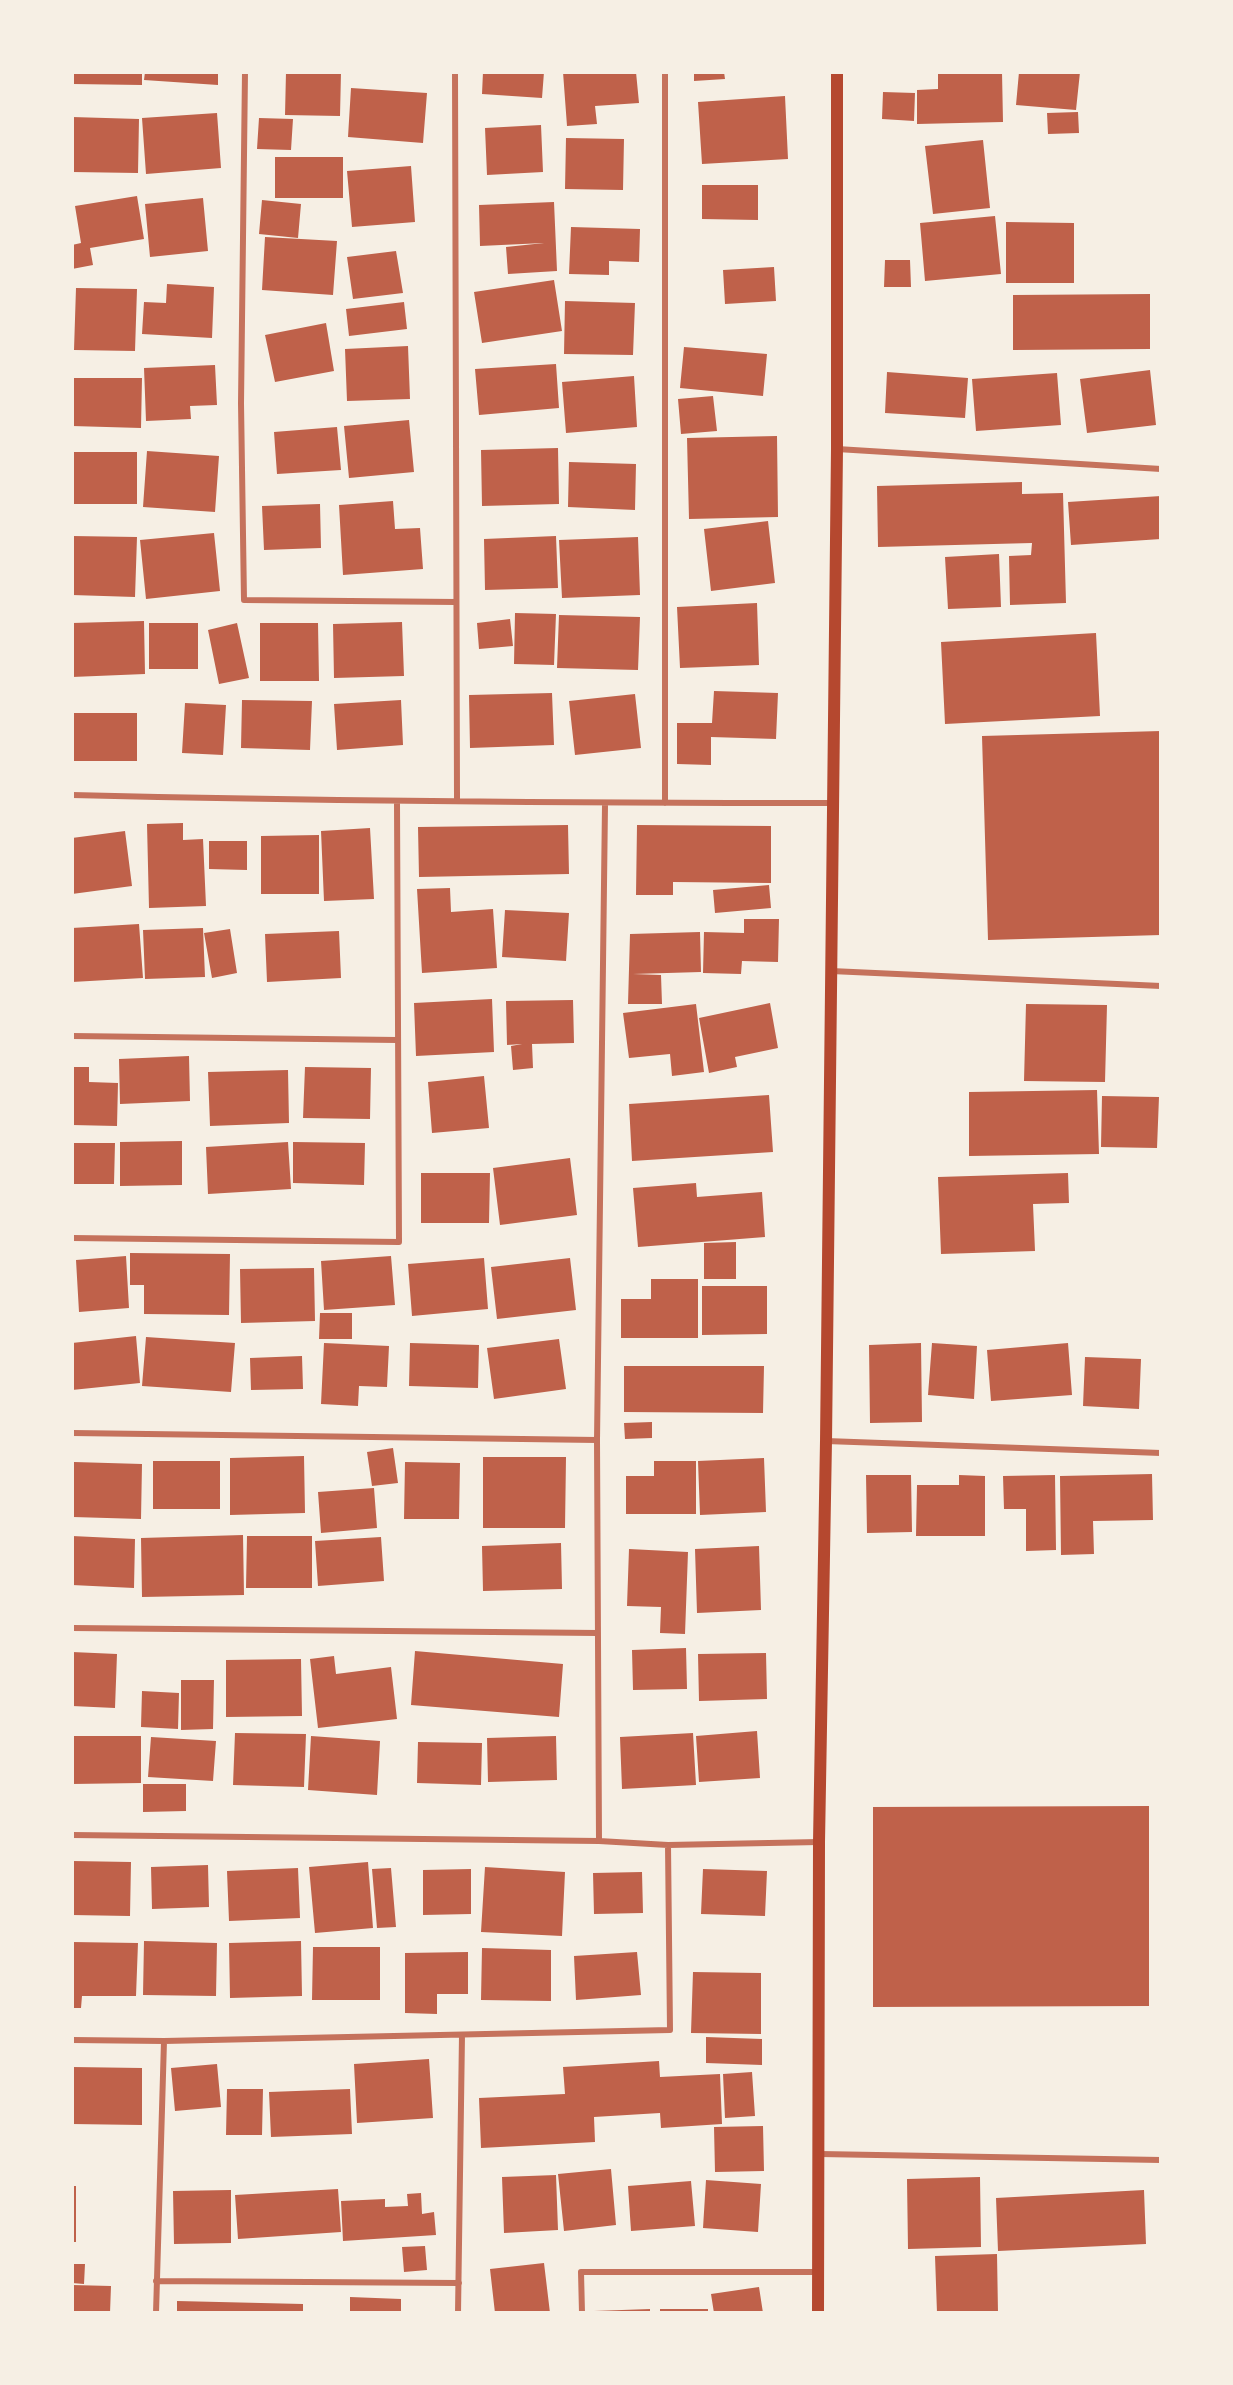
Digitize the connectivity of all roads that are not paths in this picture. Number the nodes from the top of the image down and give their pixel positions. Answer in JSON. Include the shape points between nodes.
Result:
{"nodes":[{"id":1,"x":245,"y":72,"type":"edge"},
{"id":2,"x":455,"y":72,"type":"edge"},
{"id":3,"x":665,"y":72,"type":"edge"},
{"id":4,"x":837,"y":72,"type":"edge"},
{"id":5,"x":837,"y":449,"type":"junction"},
{"id":6,"x":1161,"y":469,"type":"edge"},
{"id":7,"x":456,"y":602,"type":"junction"},
{"id":8,"x":72,"y":795,"type":"edge"},
{"id":9,"x":458,"y":800,"type":"junction"},
{"id":10,"x":397,"y":803,"type":"junction"},
{"id":11,"x":665,"y":803,"type":"junction"},
{"id":12,"x":833,"y":803,"type":"junction"},
{"id":13,"x":605,"y":805,"type":"junction"},
{"id":14,"x":831,"y":971,"type":"junction"},
{"id":15,"x":1161,"y":986,"type":"edge"},
{"id":16,"x":72,"y":1036,"type":"edge"},
{"id":17,"x":397,"y":1040,"type":"junction"},
{"id":18,"x":72,"y":1238,"type":"edge"},
{"id":19,"x":72,"y":1433,"type":"edge"},
{"id":20,"x":597,"y":1440,"type":"junction"},
{"id":21,"x":826,"y":1442,"type":"junction"},
{"id":22,"x":1161,"y":1452,"type":"edge"},
{"id":23,"x":72,"y":1628,"type":"edge"},
{"id":24,"x":598,"y":1633,"type":"junction"},
{"id":25,"x":72,"y":1835,"type":"edge"},
{"id":26,"x":599,"y":1841,"type":"junction"},
{"id":27,"x":819,"y":1842,"type":"junction"},
{"id":28,"x":668,"y":1845,"type":"junction"},
{"id":29,"x":462,"y":2035,"type":"junction"},
{"id":30,"x":72,"y":2040,"type":"edge"},
{"id":31,"x":164,"y":2041,"type":"junction"},
{"id":32,"x":820,"y":2154,"type":"junction"},
{"id":33,"x":1161,"y":2160,"type":"edge"},
{"id":34,"x":819,"y":2272,"type":"junction"},
{"id":35,"x":156,"y":2282,"type":"junction"},
{"id":36,"x":459,"y":2283,"type":"junction"},
{"id":37,"x":156,"y":2313,"type":"edge"},
{"id":38,"x":459,"y":2313,"type":"edge"},
{"id":39,"x":582,"y":2313,"type":"edge"},
{"id":40,"x":818,"y":2313,"type":"edge"}],
"edges":[{"from":1,"to":7,"type":"street","via":[[241,391],[244,600]]},
{"from":2,"to":7,"type":"street"},
{"from":3,"to":11,"type":"street"},
{"from":4,"to":5,"type":"main road"},
{"from":5,"to":6,"type":"street"},
{"from":5,"to":12,"type":"main road"},
{"from":7,"to":9,"type":"street"},
{"from":8,"to":10,"type":"street"},
{"from":9,"to":10,"type":"street"},
{"from":9,"to":13,"type":"street"},
{"from":10,"to":17,"type":"street"},
{"from":11,"to":12,"type":"street"},
{"from":11,"to":13,"type":"street"},
{"from":12,"to":14,"type":"main road"},
{"from":13,"to":20,"type":"street"},
{"from":14,"to":15,"type":"street"},
{"from":14,"to":21,"type":"main road"},
{"from":16,"to":17,"type":"street"},
{"from":17,"to":18,"type":"street","via":[[399,1242]]},
{"from":19,"to":20,"type":"street"},
{"from":20,"to":24,"type":"street"},
{"from":21,"to":22,"type":"street"},
{"from":21,"to":27,"type":"main road"},
{"from":23,"to":24,"type":"street"},
{"from":24,"to":26,"type":"street"},
{"from":25,"to":26,"type":"street"},
{"from":26,"to":28,"type":"street"},
{"from":27,"to":28,"type":"street"},
{"from":27,"to":32,"type":"main road"},
{"from":28,"to":29,"type":"street","via":[[670,2030]]},
{"from":29,"to":31,"type":"street"},
{"from":29,"to":36,"type":"street"},
{"from":30,"to":31,"type":"street"},
{"from":31,"to":35,"type":"street"},
{"from":32,"to":33,"type":"street"},
{"from":32,"to":34,"type":"main road"},
{"from":34,"to":39,"type":"street","via":[[582,2272]]},
{"from":34,"to":40,"type":"main road"},
{"from":35,"to":36,"type":"street"},
{"from":35,"to":37,"type":"street"},
{"from":36,"to":38,"type":"street"}]}
